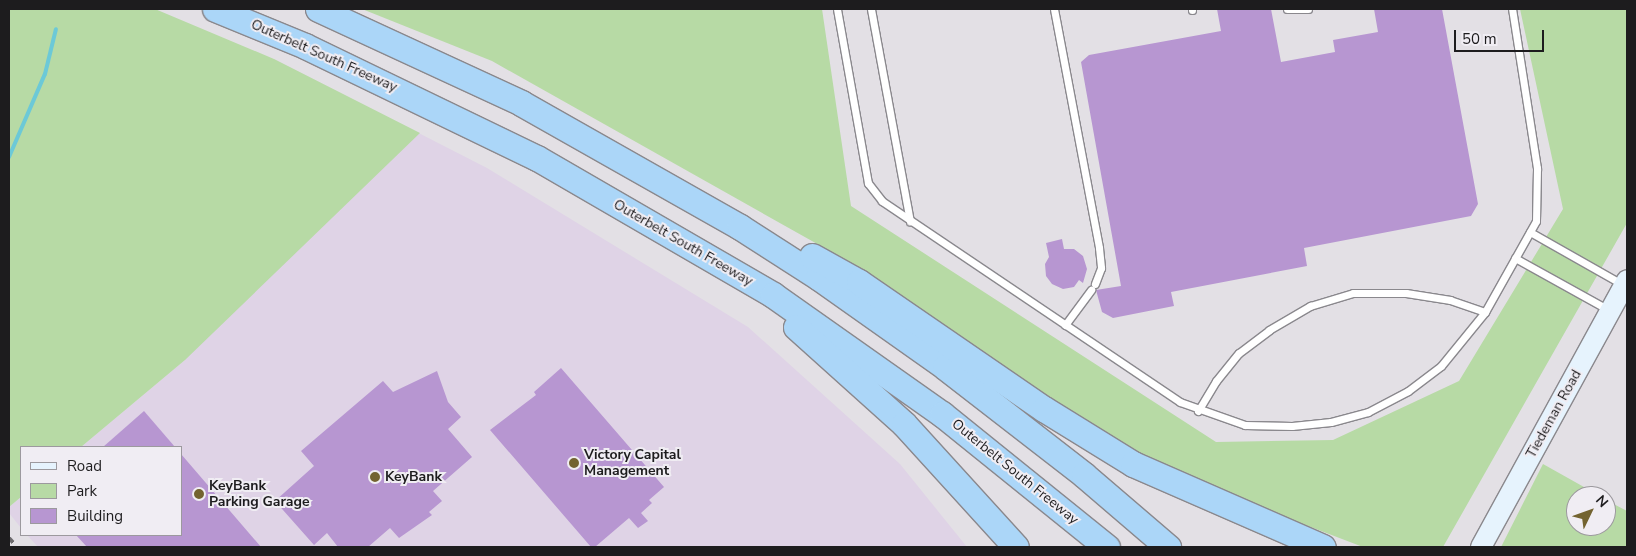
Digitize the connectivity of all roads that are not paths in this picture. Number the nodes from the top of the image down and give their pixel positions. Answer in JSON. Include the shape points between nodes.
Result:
{"nodes":[{"id":1,"x":215,"y":9,"type":"edge"},
{"id":2,"x":318,"y":9,"type":"edge"},
{"id":3,"x":837,"y":9,"type":"edge"},
{"id":4,"x":871,"y":9,"type":"edge"},
{"id":5,"x":1054,"y":9,"type":"edge"},
{"id":6,"x":1287,"y":9,"type":"edge"},
{"id":7,"x":1308,"y":9,"type":"edge"},
{"id":8,"x":1512,"y":9,"type":"edge"},
{"id":9,"x":910,"y":221,"type":"junction"},
{"id":10,"x":740,"y":227,"type":"junction"},
{"id":11,"x":1530,"y":232,"type":"junction"},
{"id":12,"x":1515,"y":258,"type":"junction"},
{"id":13,"x":1626,"y":282,"type":"edge"},
{"id":14,"x":772,"y":295,"type":"junction"},
{"id":15,"x":1610,"y":311,"type":"junction"},
{"id":16,"x":1485,"y":312,"type":"junction"},
{"id":17,"x":1065,"y":325,"type":"junction"},
{"id":18,"x":1198,"y":411,"type":"junction"},
{"id":19,"x":1016,"y":547,"type":"edge"},
{"id":20,"x":1108,"y":547,"type":"edge"},
{"id":21,"x":1168,"y":547,"type":"edge"},
{"id":22,"x":1323,"y":547,"type":"edge"},
{"id":23,"x":1481,"y":547,"type":"edge"}],
"edges":[{"from":1,"to":14,"type":"highway","name":"Outerbelt South Freeway","via":[[323,54],[537,158]]},
{"from":2,"to":10,"type":"highway","via":[[521,103]]},
{"from":3,"to":9,"type":"lane","via":[[868,183],[882,202]]},
{"from":4,"to":9,"type":"lane"},
{"from":5,"to":17,"type":"lane","via":[[1101,268],[1093,287]]},
{"from":6,"to":7,"type":"lane"},
{"from":8,"to":11,"type":"lane","via":[[1537,168],[1536,221]]},
{"from":9,"to":17,"type":"lane"},
{"from":10,"to":21,"type":"highway","via":[[818,277],[953,373],[1084,475]]},
{"from":10,"to":22,"type":"highway","via":[[810,256],[859,282],[1044,410],[1133,464]]},
{"from":11,"to":12,"type":"lane"},
{"from":11,"to":13,"type":"lane"},
{"from":12,"to":15,"type":"lane"},
{"from":12,"to":16,"type":"lane"},
{"from":13,"to":15,"type":"main road","name":"Tiedeman Road"},
{"from":14,"to":19,"type":"highway","via":[[793,324],[904,424]]},
{"from":14,"to":20,"type":"highway","name":"Outerbelt South Freeway","via":[[942,414]]},
{"from":15,"to":23,"type":"main road","name":"Tiedeman Road"},
{"from":16,"to":18,"type":"lane","via":[[1441,366],[1408,391],[1368,412],[1331,422],[1292,426],[1245,425]]},
{"from":16,"to":18,"type":"lane","via":[[1450,300],[1406,293],[1352,293],[1310,306],[1269,330],[1239,353],[1216,381]]},
{"from":17,"to":18,"type":"lane"}]}
